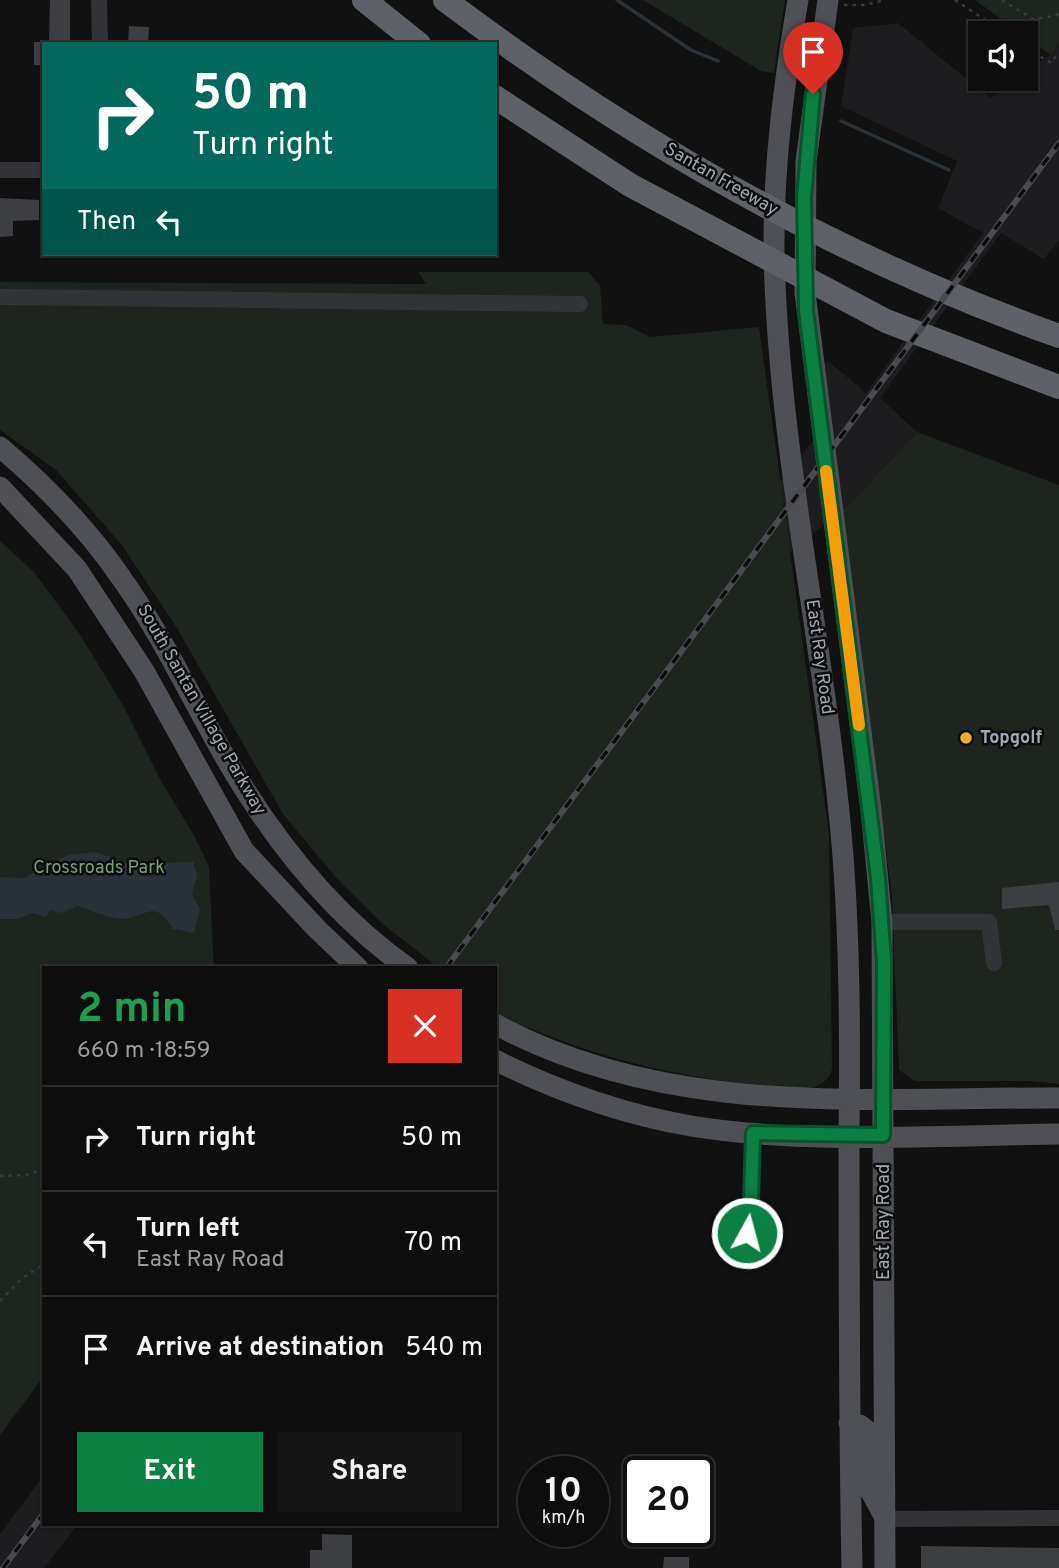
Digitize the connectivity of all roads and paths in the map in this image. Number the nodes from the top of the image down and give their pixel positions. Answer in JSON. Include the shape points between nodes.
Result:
{"nodes":[{"id":1,"x":99,"y":0,"type":"edge"},
{"id":2,"x":364,"y":0,"type":"edge"},
{"id":3,"x":445,"y":0,"type":"edge"},
{"id":4,"x":798,"y":0,"type":"edge"},
{"id":5,"x":884,"y":0,"type":"edge"},
{"id":6,"x":955,"y":0,"type":"edge"},
{"id":7,"x":1002,"y":0,"type":"edge"},
{"id":8,"x":836,"y":3,"type":"edge"},
{"id":9,"x":1059,"y":12,"type":"edge"},
{"id":10,"x":987,"y":21,"type":"edge"},
{"id":11,"x":100,"y":42,"type":"edge"},
{"id":12,"x":416,"y":42,"type":"edge"},
{"id":13,"x":1059,"y":52,"type":"edge"},
{"id":14,"x":1038,"y":56,"type":"edge"},
{"id":15,"x":497,"y":98,"type":"edge"},
{"id":16,"x":0,"y":170,"type":"edge"},
{"id":17,"x":42,"y":170,"type":"edge"},
{"id":18,"x":0,"y":297,"type":"edge"},
{"id":19,"x":580,"y":304,"type":"dead end"},
{"id":20,"x":1059,"y":336,"type":"edge"},
{"id":21,"x":1059,"y":387,"type":"edge"},
{"id":22,"x":0,"y":447,"type":"edge"},
{"id":23,"x":0,"y":487,"type":"edge"},
{"id":24,"x":882,"y":922,"type":"junction"},
{"id":25,"x":994,"y":962,"type":"dead end"},
{"id":26,"x":356,"y":966,"type":"edge"},
{"id":27,"x":405,"y":966,"type":"edge"},
{"id":28,"x":497,"y":1025,"type":"edge"},
{"id":29,"x":497,"y":1061,"type":"edge"},
{"id":30,"x":1059,"y":1098,"type":"edge"},
{"id":31,"x":850,"y":1099,"type":"junction"},
{"id":32,"x":884,"y":1099,"type":"junction"},
{"id":33,"x":753,"y":1133,"type":"junction"},
{"id":34,"x":1059,"y":1134,"type":"edge"},
{"id":35,"x":849,"y":1135,"type":"junction"},
{"id":36,"x":883,"y":1135,"type":"junction"},
{"id":37,"x":42,"y":1170,"type":"edge"},
{"id":38,"x":0,"y":1176,"type":"edge"},
{"id":39,"x":733,"y":1254,"type":"dead end"},
{"id":40,"x":42,"y":1265,"type":"edge"},
{"id":41,"x":0,"y":1301,"type":"edge"},
{"id":42,"x":849,"y":1423,"type":"junction"},
{"id":43,"x":1059,"y":1518,"type":"edge"},
{"id":44,"x":885,"y":1519,"type":"junction"},
{"id":45,"x":852,"y":1568,"type":"edge"},
{"id":46,"x":885,"y":1568,"type":"edge"}],
"edges":[{"from":1,"to":11,"type":"street"},
{"from":2,"to":12,"type":"highway"},
{"from":3,"to":20,"type":"highway","name":"Santan Freeway","via":[[541,69],[680,158],[817,234],[933,289]]},
{"from":4,"to":31,"type":"main road","name":"East Ray Road","via":[[778,146],[774,251],[796,496],[835,768],[845,897]]},
{"from":5,"to":8,"type":"path","via":[[865,5]]},
{"from":6,"to":10,"type":"path"},
{"from":7,"to":9,"type":"path","via":[[1033,19]]},
{"from":8,"to":24,"type":"main road","name":"East Ray Road","via":[[806,161],[808,342]]},
{"from":13,"to":14,"type":"path","via":[[1051,63]]},
{"from":15,"to":21,"type":"highway","via":[[630,185],[862,309]]},
{"from":16,"to":17,"type":"street"},
{"from":18,"to":19,"type":"street"},
{"from":22,"to":27,"type":"main road","name":"South Santan Village Parkway","via":[[73,517],[123,579],[225,757],[287,851],[364,934]]},
{"from":23,"to":26,"type":"main road","name":"South Santan Village Parkway","via":[[78,569],[145,671],[244,851]]},
{"from":24,"to":25,"type":"street","via":[[989,922]]},
{"from":24,"to":32,"type":"main road","name":"East Ray Road"},
{"from":28,"to":31,"type":"main road","via":[[586,1064],[663,1084],[746,1096]]},
{"from":29,"to":33,"type":"main road","via":[[548,1086],[638,1115]]},
{"from":30,"to":32,"type":"main road"},
{"from":31,"to":32,"type":"main road"},
{"from":31,"to":35,"type":"main road","name":"East Ray Road"},
{"from":32,"to":36,"type":"main road","name":"East Ray Road"},
{"from":33,"to":35,"type":"main road"},
{"from":33,"to":39,"type":"street","via":[[747,1233]]},
{"from":34,"to":36,"type":"main road"},
{"from":35,"to":36,"type":"main road"},
{"from":35,"to":42,"type":"main road","name":"East Ray Road"},
{"from":36,"to":44,"type":"main road","name":"East Ray Road"},
{"from":37,"to":38,"type":"path"},
{"from":40,"to":41,"type":"path"},
{"from":42,"to":44,"type":"main road","via":[[869,1432],[870,1490]]},
{"from":42,"to":45,"type":"main road","name":"East Ray Road"},
{"from":43,"to":44,"type":"street"},
{"from":44,"to":46,"type":"main road","name":"East Ray Road"}]}
